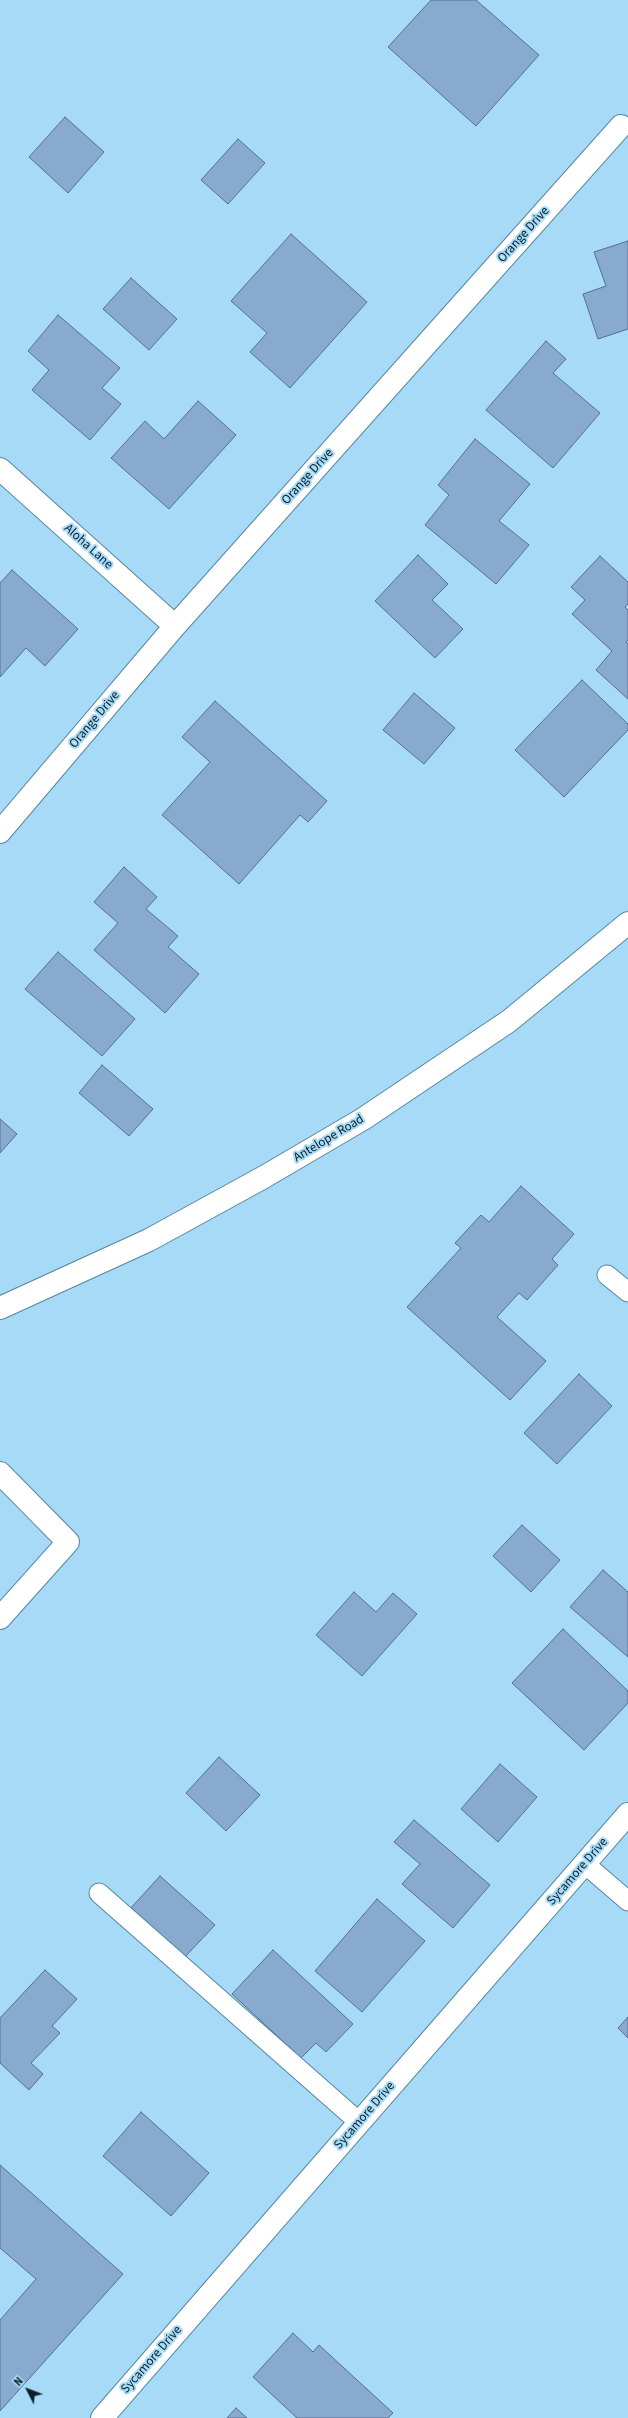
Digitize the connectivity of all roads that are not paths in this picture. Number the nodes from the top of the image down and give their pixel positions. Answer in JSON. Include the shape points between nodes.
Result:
{"nodes":[{"id":1,"x":621,"y":126,"type":"dead end"},
{"id":2,"x":0,"y":469,"type":"edge"},
{"id":3,"x":175,"y":626,"type":"junction"},
{"id":4,"x":0,"y":832,"type":"edge"},
{"id":5,"x":628,"y":923,"type":"edge"},
{"id":6,"x":607,"y":1275,"type":"dead end"},
{"id":7,"x":628,"y":1292,"type":"edge"},
{"id":8,"x":0,"y":1308,"type":"edge"},
{"id":9,"x":0,"y":1473,"type":"edge"},
{"id":10,"x":0,"y":1618,"type":"edge"},
{"id":11,"x":628,"y":1814,"type":"edge"},
{"id":12,"x":585,"y":1864,"type":"junction"},
{"id":13,"x":99,"y":1893,"type":"dead end"},
{"id":14,"x":628,"y":1901,"type":"edge"},
{"id":15,"x":360,"y":2123,"type":"junction"},
{"id":16,"x":102,"y":2418,"type":"edge"}],
"edges":[{"from":1,"to":3,"type":"street","name":"Orange Drive"},
{"from":2,"to":3,"type":"street","name":"Aloha Lane"},
{"from":3,"to":4,"type":"street","name":"Orange Drive"},
{"from":5,"to":8,"type":"street","name":"Antelope Road","via":[[509,1021],[363,1119],[264,1178],[150,1240]]},
{"from":6,"to":7,"type":"lane"},
{"from":9,"to":10,"type":"street","via":[[68,1542]]},
{"from":11,"to":12,"type":"street","name":"Sycamore Drive"},
{"from":12,"to":14,"type":"lane"},
{"from":12,"to":15,"type":"street","name":"Sycamore Drive"},
{"from":13,"to":15,"type":"lane"},
{"from":15,"to":16,"type":"street","name":"Sycamore Drive"}]}
